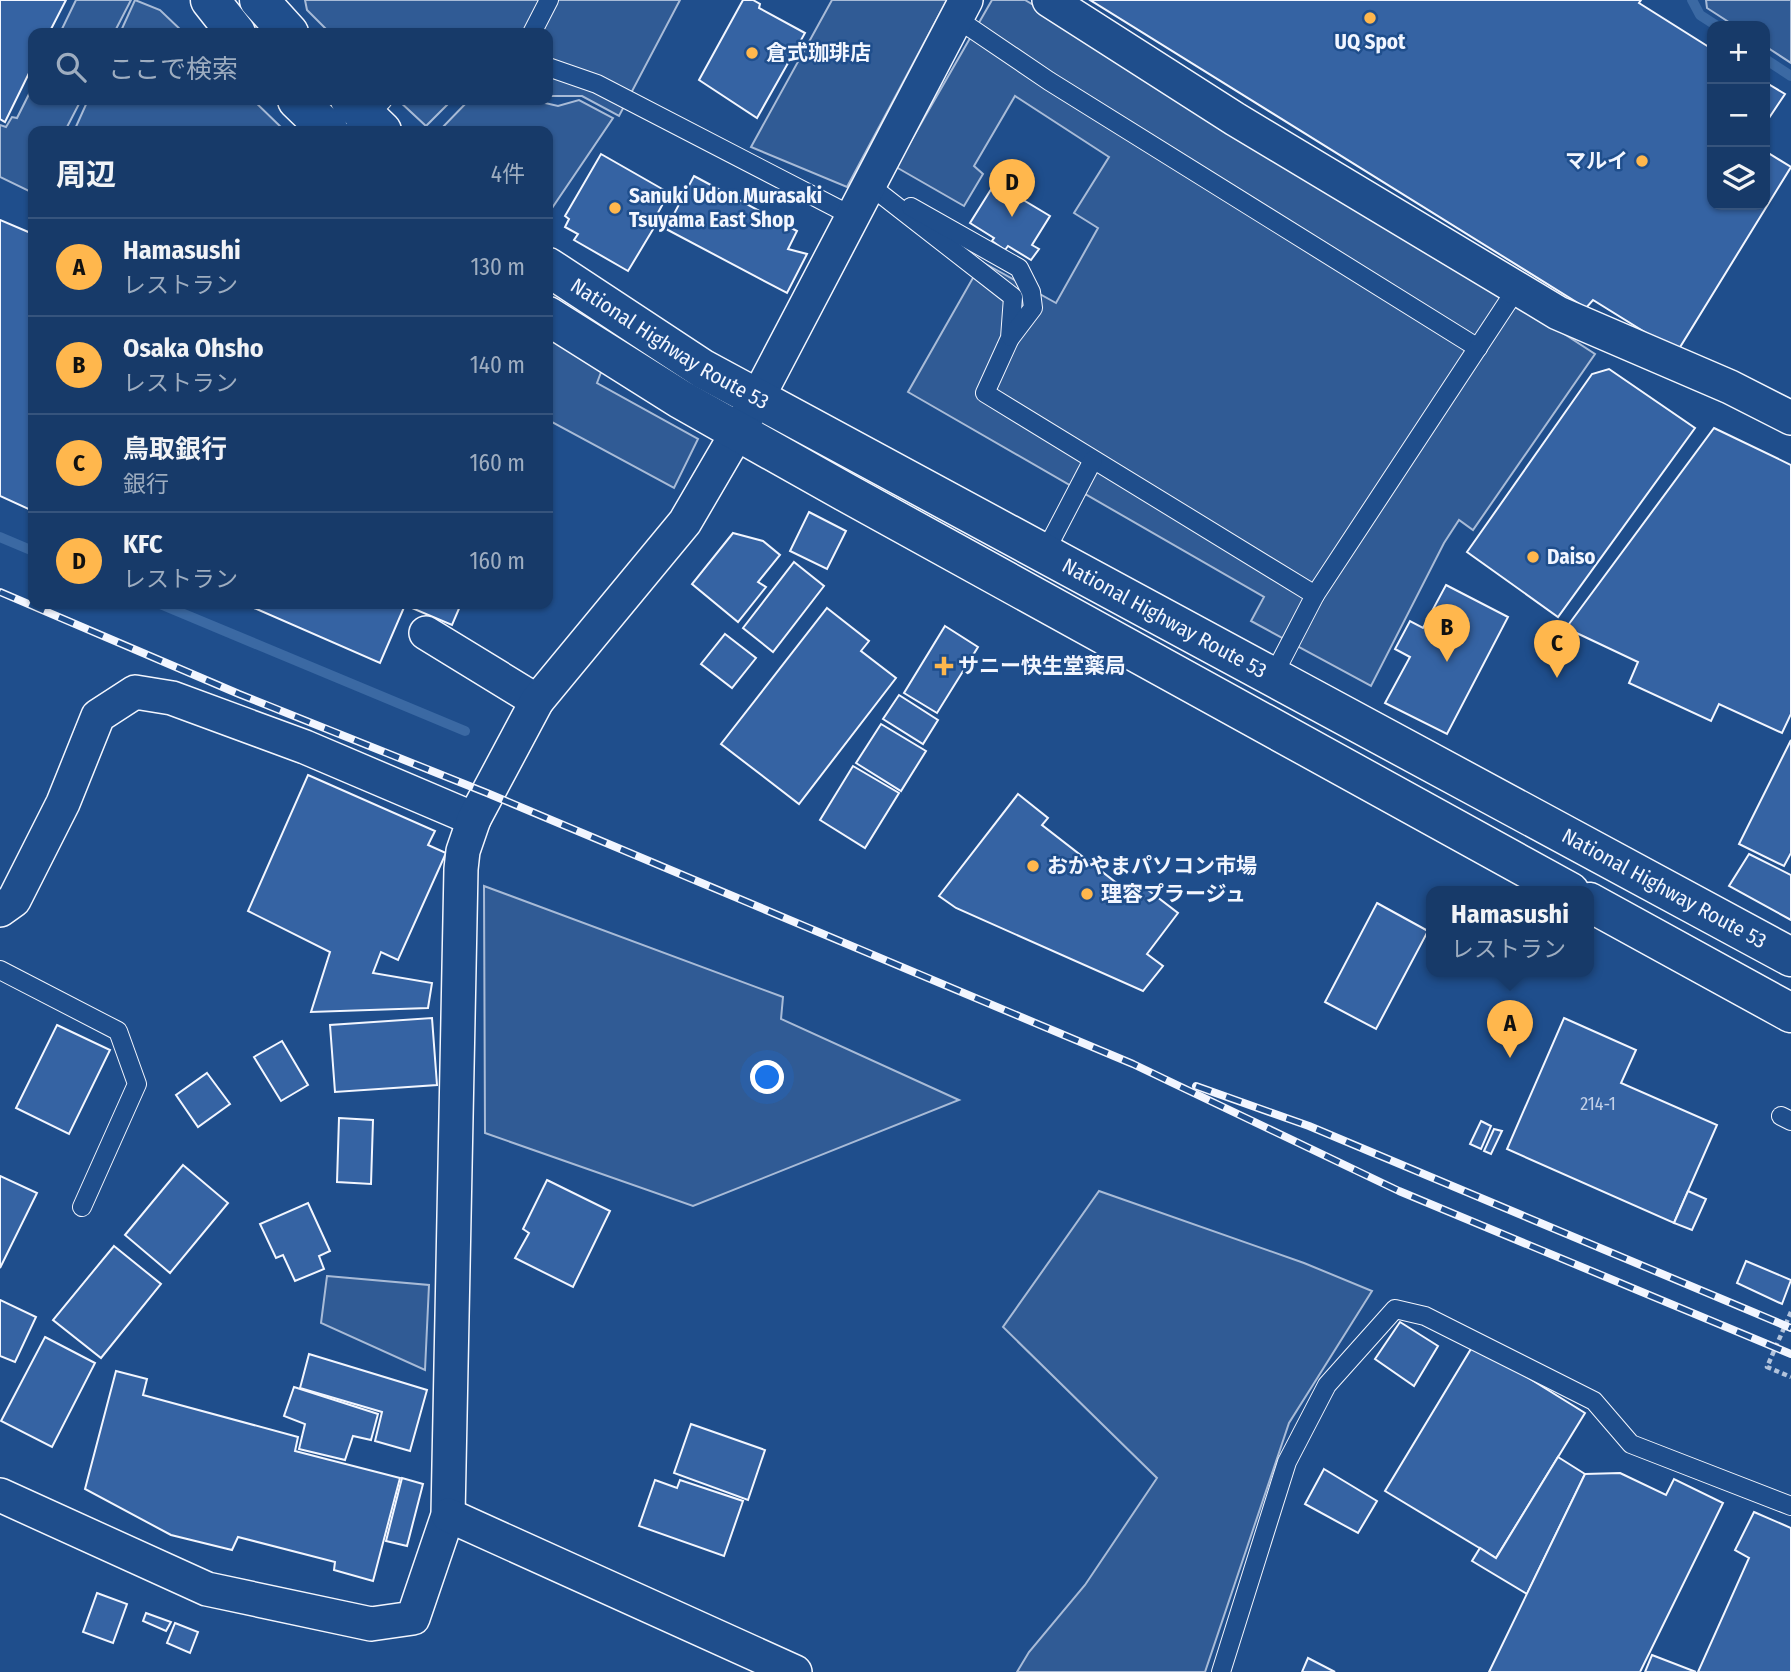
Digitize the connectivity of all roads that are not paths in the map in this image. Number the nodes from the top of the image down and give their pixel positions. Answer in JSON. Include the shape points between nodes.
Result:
{"nodes":[{"id":1,"x":210,"y":0,"type":"edge"},
{"id":2,"x":549,"y":0,"type":"edge"},
{"id":3,"x":1049,"y":0,"type":"edge"},
{"id":4,"x":961,"y":9,"type":"edge"},
{"id":5,"x":232,"y":28,"type":"edge"},
{"id":6,"x":535,"y":28,"type":"edge"},
{"id":7,"x":553,"y":69,"type":"edge"},
{"id":8,"x":302,"y":105,"type":"edge"},
{"id":9,"x":324,"y":126,"type":"edge"},
{"id":10,"x":868,"y":184,"type":"junction"},
{"id":11,"x":852,"y":216,"type":"junction"},
{"id":12,"x":553,"y":270,"type":"edge"},
{"id":13,"x":1517,"y":288,"type":"junction"},
{"id":14,"x":553,"y":319,"type":"edge"},
{"id":15,"x":1010,"y":338,"type":"junction"},
{"id":16,"x":1478,"y":348,"type":"junction"},
{"id":17,"x":758,"y":397,"type":"junction"},
{"id":18,"x":1791,"y":418,"type":"edge"},
{"id":19,"x":738,"y":431,"type":"junction"},
{"id":20,"x":1093,"y":460,"type":"junction"},
{"id":21,"x":1045,"y":552,"type":"junction"},
{"id":22,"x":1025,"y":590,"type":"junction"},
{"id":23,"x":1315,"y":595,"type":"junction"},
{"id":24,"x":426,"y":633,"type":"dead end"},
{"id":25,"x":1273,"y":676,"type":"junction"},
{"id":26,"x":537,"y":701,"type":"junction"},
{"id":27,"x":474,"y":819,"type":"junction"},
{"id":28,"x":1559,"y":886,"type":"edge"},
{"id":29,"x":1594,"y":905,"type":"edge"},
{"id":30,"x":0,"y":910,"type":"edge"},
{"id":31,"x":1791,"y":957,"type":"edge"},
{"id":32,"x":0,"y":970,"type":"edge"},
{"id":33,"x":1791,"y":1013,"type":"edge"},
{"id":34,"x":82,"y":1207,"type":"dead end"},
{"id":35,"x":0,"y":1495,"type":"edge"},
{"id":36,"x":1791,"y":1506,"type":"edge"},
{"id":37,"x":449,"y":1515,"type":"junction"},
{"id":38,"x":794,"y":1672,"type":"edge"},
{"id":39,"x":1221,"y":1672,"type":"edge"}],
"edges":[{"from":1,"to":5,"type":"highway"},
{"from":2,"to":6,"type":"lane"},
{"from":3,"to":13,"type":"street","via":[[1235,119]]},
{"from":4,"to":10,"type":"street"},
{"from":4,"to":16,"type":"lane","via":[[1049,81]]},
{"from":7,"to":11,"type":"lane","via":[[597,84]]},
{"from":8,"to":9,"type":"highway"},
{"from":10,"to":11,"type":"street"},
{"from":10,"to":15,"type":"lane","via":[[1013,298]]},
{"from":10,"to":15,"type":"lane","via":[[1019,268],[1033,308]]},
{"from":11,"to":17,"type":"street"},
{"from":12,"to":17,"type":"highway","name":"National Highway Route 53","via":[[703,369]]},
{"from":13,"to":16,"type":"lane"},
{"from":13,"to":18,"type":"street","via":[[1558,313]]},
{"from":14,"to":19,"type":"highway","name":"National Highway Route 53"},
{"from":15,"to":20,"type":"lane","via":[[985,393]]},
{"from":16,"to":23,"type":"lane"},
{"from":17,"to":19,"type":"street"},
{"from":17,"to":21,"type":"highway","name":"National Highway Route 53"},
{"from":19,"to":22,"type":"highway","name":"National Highway Route 53"},
{"from":19,"to":26,"type":"street","via":[[685,523]]},
{"from":20,"to":21,"type":"lane"},
{"from":20,"to":23,"type":"lane"},
{"from":21,"to":22,"type":"street"},
{"from":21,"to":25,"type":"highway","name":"National Highway Route 53"},
{"from":22,"to":28,"type":"highway","name":"National Highway Route 53"},
{"from":23,"to":25,"type":"lane"},
{"from":24,"to":26,"type":"street"},
{"from":25,"to":31,"type":"highway","name":"National Highway Route 53"},
{"from":26,"to":27,"type":"street"},
{"from":27,"to":30,"type":"street","via":[[304,747],[172,698],[135,692],[98,716],[63,803],[14,900]]},
{"from":27,"to":37,"type":"street","via":[[461,869]]},
{"from":29,"to":33,"type":"highway"},
{"from":32,"to":34,"type":"lane","via":[[118,1031],[137,1084]]},
{"from":35,"to":37,"type":"street","via":[[207,1589],[371,1624],[413,1618]]},
{"from":36,"to":39,"type":"lane","via":[[1631,1444],[1594,1401],[1425,1316],[1395,1309],[1327,1385],[1287,1462]]},
{"from":37,"to":38,"type":"street"}]}
